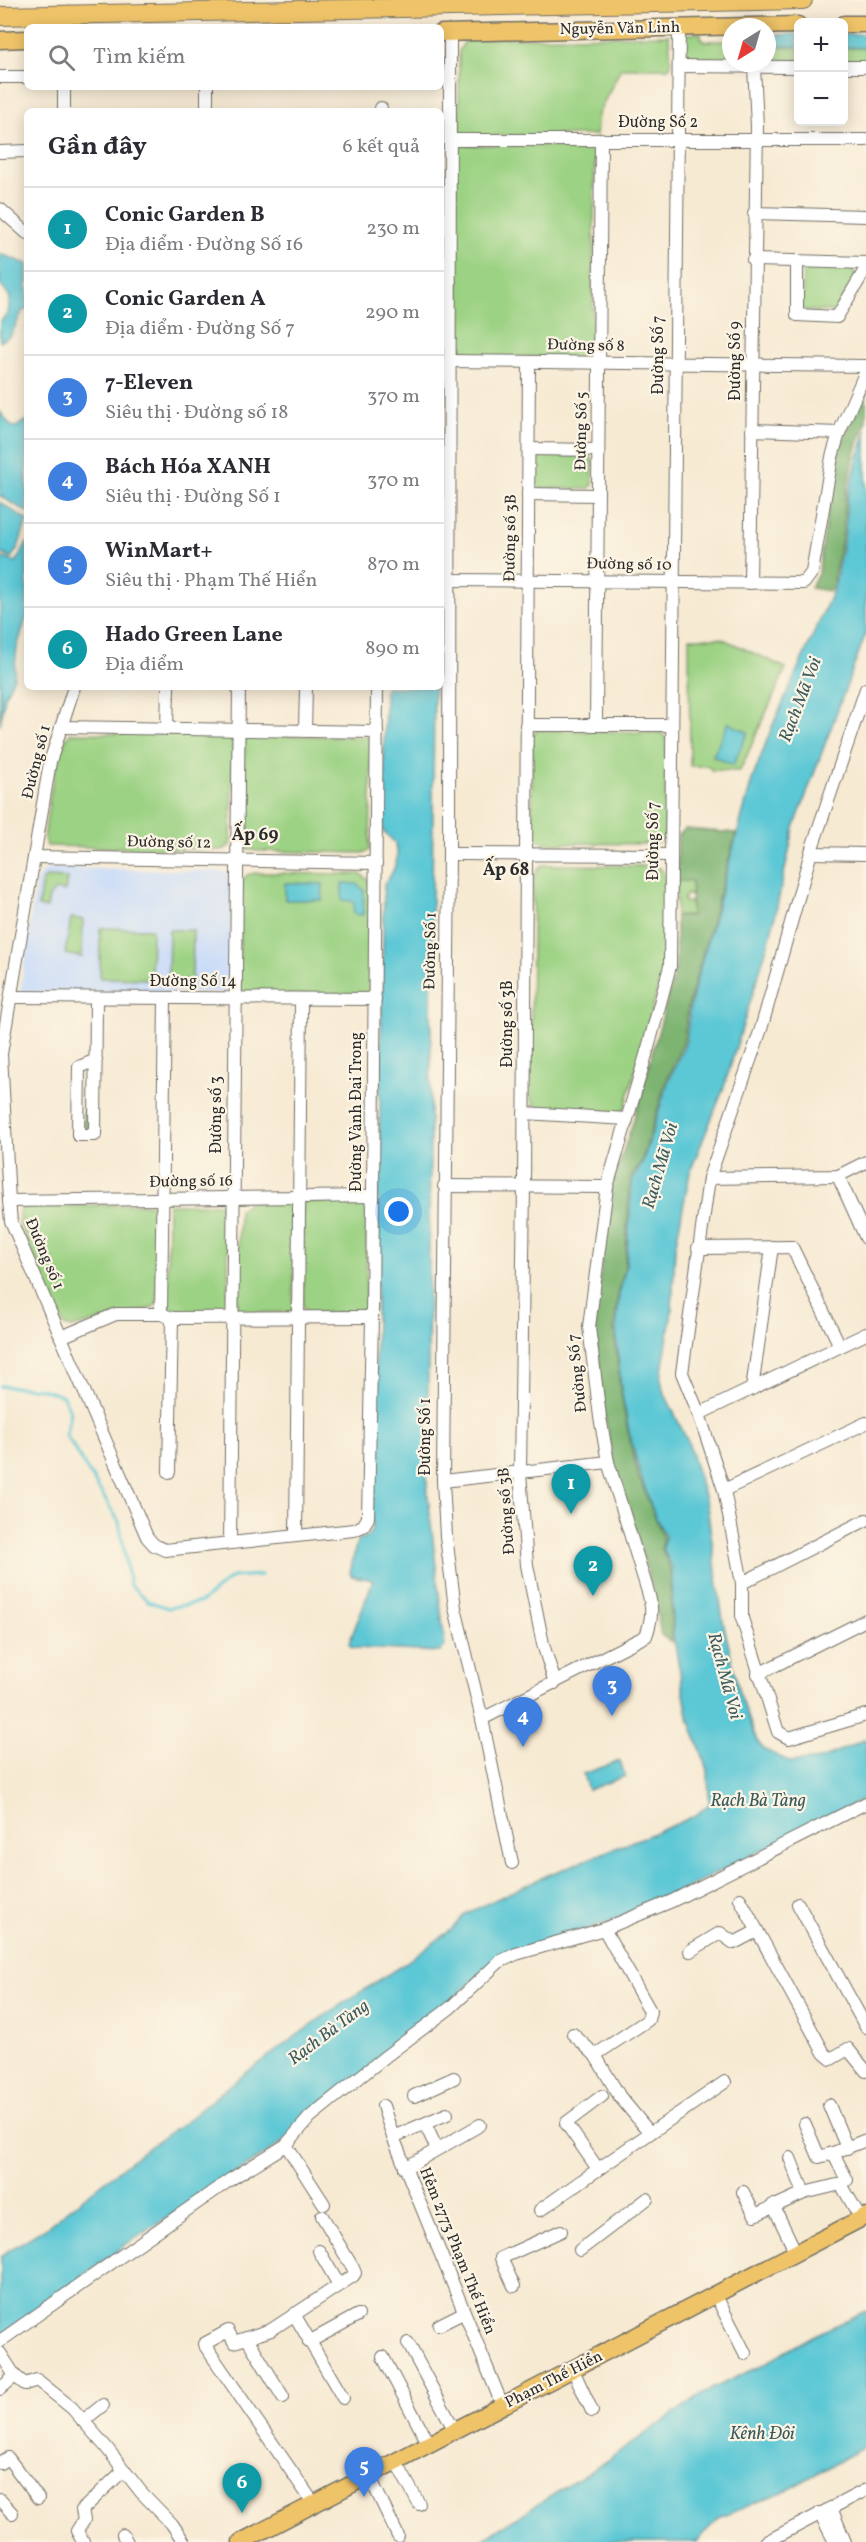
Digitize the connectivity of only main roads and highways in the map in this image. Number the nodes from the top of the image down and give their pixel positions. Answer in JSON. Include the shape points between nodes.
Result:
{"nodes":[{"id":1,"x":803,"y":0,"type":"edge"},
{"id":2,"x":0,"y":16,"type":"edge"},
{"id":3,"x":848,"y":24,"type":"edge"},
{"id":4,"x":866,"y":24,"type":"edge"},
{"id":5,"x":794,"y":25,"type":"edge"},
{"id":6,"x":446,"y":33,"type":"edge"},
{"id":7,"x":24,"y":39,"type":"edge"},
{"id":8,"x":0,"y":40,"type":"edge"},
{"id":9,"x":864,"y":2218,"type":"edge"},
{"id":10,"x":241,"y":2542,"type":"edge"}],
"edges":[{"from":1,"to":2,"type":"highway","name":"Nguyễn Văn Linh"},
{"from":3,"to":4,"type":"main road"},
{"from":5,"to":6,"type":"main road","name":"Nguyễn Văn Linh"},
{"from":7,"to":8,"type":"main road"},
{"from":9,"to":10,"type":"main road","name":"Phạm Thế Hiển"}]}
